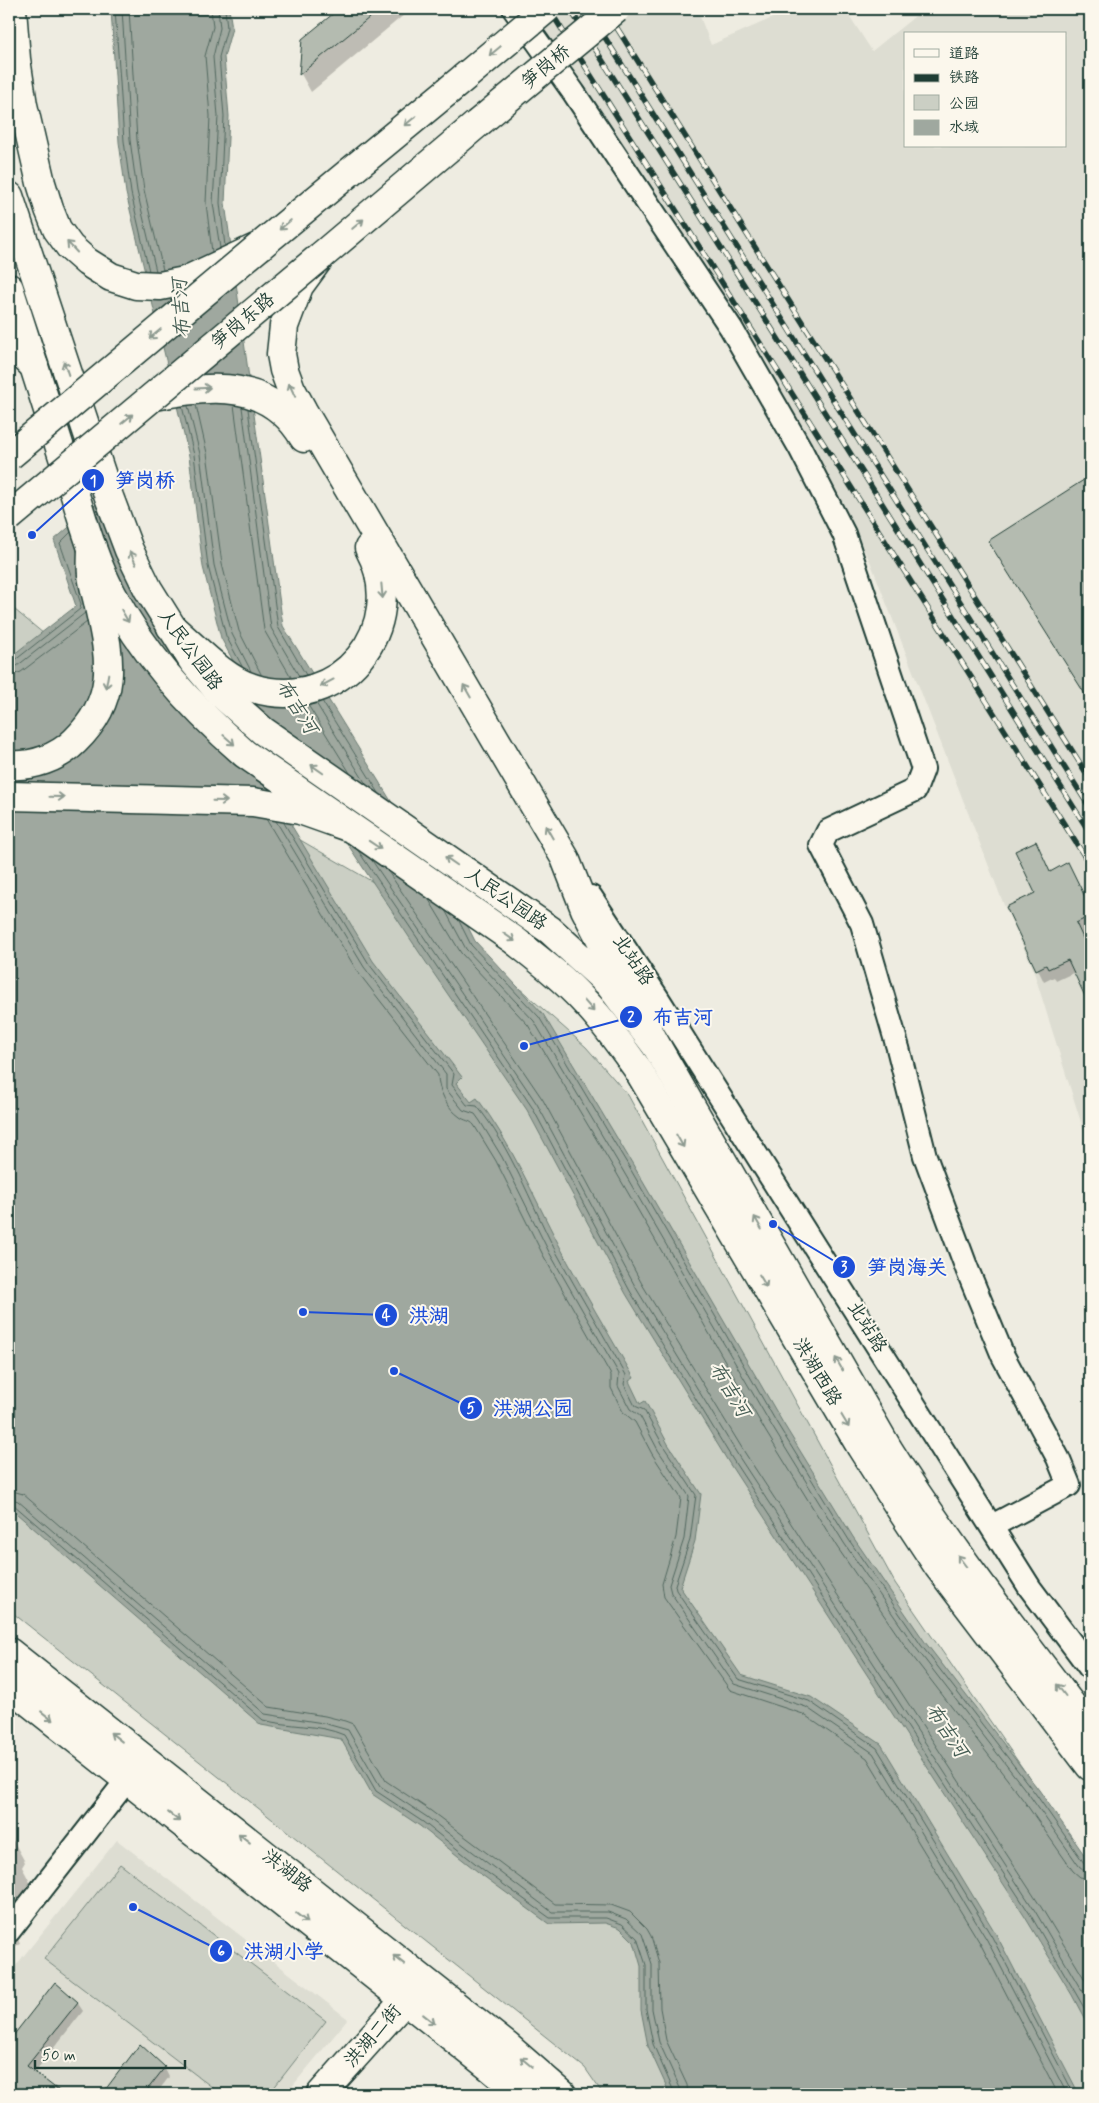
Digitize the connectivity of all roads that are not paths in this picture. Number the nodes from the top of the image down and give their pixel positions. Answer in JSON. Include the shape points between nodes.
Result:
{"nodes":[{"id":1,"x":12,"y":9,"type":"edge"},
{"id":2,"x":514,"y":9,"type":"edge"},
{"id":3,"x":546,"y":9,"type":"edge"},
{"id":4,"x":616,"y":9,"type":"edge"},
{"id":5,"x":477,"y":124,"type":"joint"},
{"id":6,"x":9,"y":196,"type":"edge"},
{"id":7,"x":260,"y":246,"type":"junction"},
{"id":8,"x":321,"y":256,"type":"junction"},
{"id":9,"x":9,"y":288,"type":"edge"},
{"id":10,"x":9,"y":342,"type":"edge"},
{"id":11,"x":34,"y":366,"type":"junction"},
{"id":12,"x":155,"y":396,"type":"junction"},
{"id":13,"x":9,"y":456,"type":"edge"},
{"id":14,"x":346,"y":496,"type":"junction"},
{"id":15,"x":9,"y":517,"type":"edge"},
{"id":16,"x":92,"y":547,"type":"junction"},
{"id":17,"x":171,"y":627,"type":"junction"},
{"id":18,"x":9,"y":765,"type":"edge"},
{"id":19,"x":9,"y":796,"type":"edge"},
{"id":20,"x":351,"y":828,"type":"junction"},
{"id":21,"x":565,"y":858,"type":"junction"},
{"id":22,"x":575,"y":951,"type":"joint"},
{"id":23,"x":555,"y":972,"type":"joint"},
{"id":24,"x":657,"y":1047,"type":"junction"},
{"id":25,"x":992,"y":1526,"type":"junction"},
{"id":26,"x":9,"y":1652,"type":"edge"},
{"id":27,"x":1090,"y":1668,"type":"edge"},
{"id":28,"x":9,"y":1686,"type":"edge"},
{"id":29,"x":1090,"y":1729,"type":"edge"},
{"id":30,"x":1090,"y":1766,"type":"edge"},
{"id":31,"x":127,"y":1780,"type":"junction"},
{"id":32,"x":9,"y":1932,"type":"edge"},
{"id":33,"x":405,"y":2000,"type":"junction"},
{"id":34,"x":322,"y":2094,"type":"edge"},
{"id":35,"x":522,"y":2094,"type":"edge"},
{"id":36,"x":562,"y":2094,"type":"edge"}],
"edges":[{"from":7,"to":1,"type":"main road","one_way":true,"bridge":true,"via":[[184,281],[160,286],[136,285],[110,277],[70,247],[48,209],[24,105]]},
{"from":2,"to":25,"type":"street","via":[[731,328],[800,448],[844,534],[923,769],[915,790],[828,831],[821,845],[862,924],[925,1156],[968,1269],[1003,1356],[1058,1458],[1069,1486]]},
{"from":3,"to":7,"type":"main road","one_way":true,"bridge":true},
{"from":4,"to":5,"type":"main road","name":"笋岗桥","bridge":true},
{"from":8,"to":5,"type":"main road","name":"笋岗东路","one_way":true},
{"from":17,"to":6,"type":"main road","name":"人民公园路","one_way":true,"via":[[129,550],[109,498]]},
{"from":7,"to":13,"type":"main road","one_way":true,"bridge":true},
{"from":8,"to":12,"type":"main road","name":"笋岗东路","bridge":true},
{"from":14,"to":8,"type":"main road","one_way":true,"bridge":true,"via":[[291,389],[281,354],[288,312],[299,286]]},
{"from":9,"to":11,"type":"main road","name":"人民公园路"},
{"from":10,"to":11,"type":"main road"},
{"from":11,"to":16,"type":"main road","name":"人民公园路"},
{"from":12,"to":14,"type":"main road","one_way":true,"via":[[220,388],[254,394],[270,402],[287,414]]},
{"from":15,"to":12,"type":"main road","name":"笋岗东路","one_way":true,"bridge":true},
{"from":14,"to":17,"type":"main road","one_way":true,"via":[[378,566],[383,591],[382,611],[374,636],[351,668],[316,689],[298,693],[251,688],[231,678]]},
{"from":21,"to":14,"type":"main road","one_way":true},
{"from":16,"to":18,"type":"main road","one_way":true,"via":[[92,574],[109,651],[109,677],[103,701],[88,729],[67,749],[42,761]]},
{"from":16,"to":20,"type":"main road","name":"人民公园路","one_way":true,"via":[[112,594],[137,637],[174,686],[245,754]]},
{"from":22,"to":17,"type":"main road","name":"人民公园路","one_way":true,"via":[[550,930],[263,731],[219,692]]},
{"from":19,"to":20,"type":"main road","one_way":true,"via":[[253,802],[300,810]]},
{"from":20,"to":23,"type":"main road","name":"人民公园路","one_way":true},
{"from":21,"to":24,"type":"main road","via":[[585,909]]},
{"from":21,"to":25,"type":"street","name":"北站路","via":[[658,997]]},
{"from":22,"to":24,"type":"main road","name":"洪湖西路","via":[[609,984]]},
{"from":23,"to":30,"type":"main road","name":"洪湖西路","one_way":true,"via":[[612,1033],[637,1068],[901,1510],[938,1566]]},
{"from":29,"to":24,"type":"main road","name":"洪湖西路","one_way":true,"via":[[960,1559],[918,1498]]},
{"from":25,"to":27,"type":"street","name":"北站路","via":[[1030,1588]]},
{"from":36,"to":26,"type":"main road","name":"洪湖路","one_way":true,"via":[[500,2041]]},
{"from":28,"to":31,"type":"main road","name":"洪湖路","one_way":true},
{"from":31,"to":32,"type":"street"},
{"from":31,"to":33,"type":"main road","name":"洪湖路","one_way":true},
{"from":33,"to":34,"type":"main road","name":"洪湖二街"},
{"from":33,"to":35,"type":"main road","name":"洪湖路","one_way":true}]}
